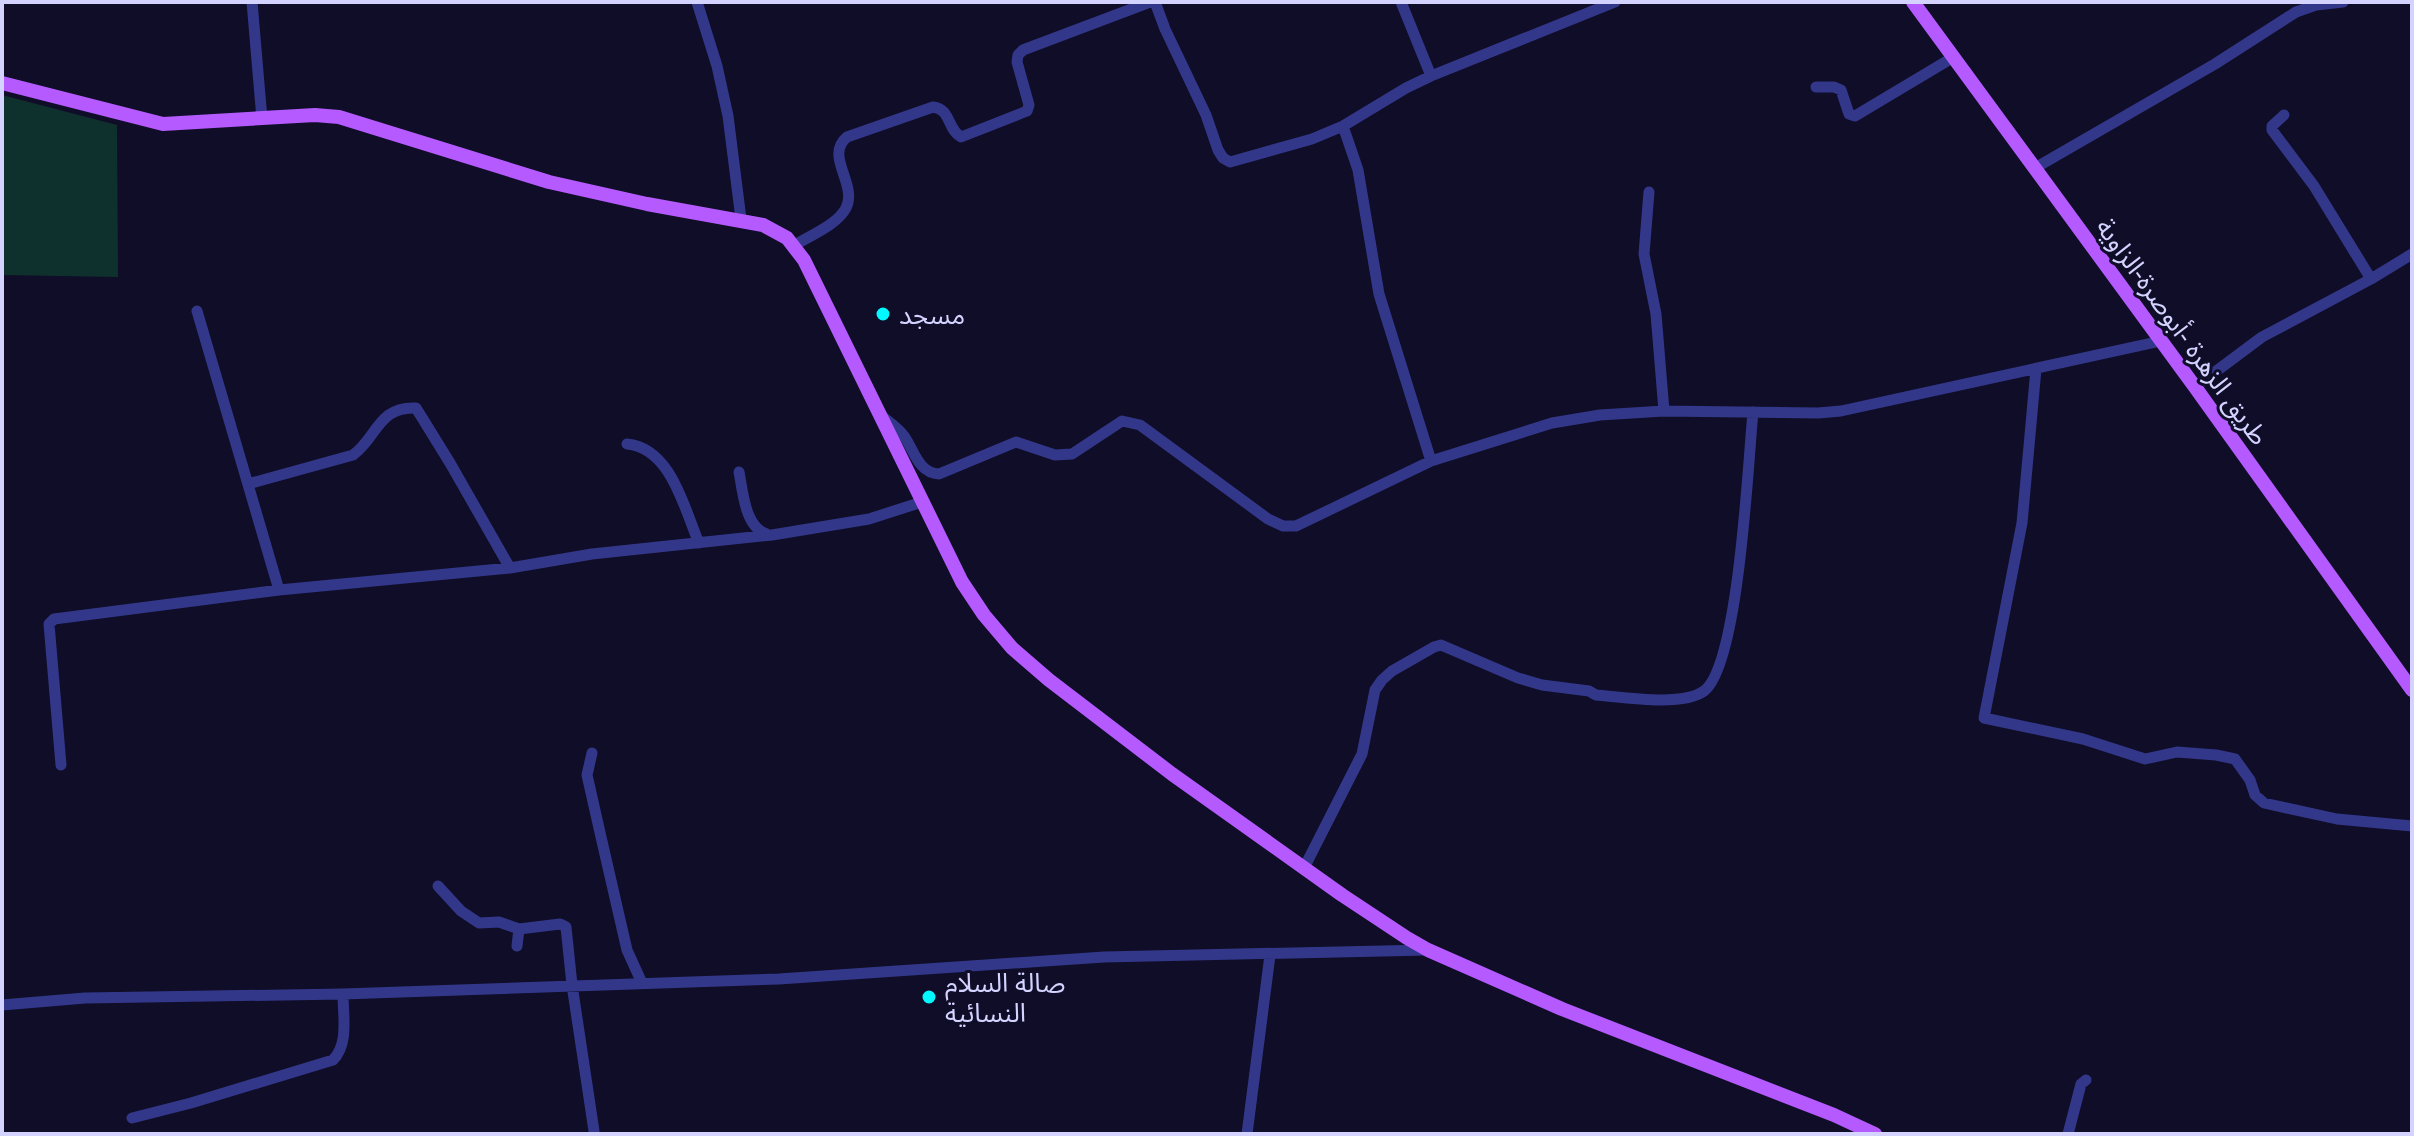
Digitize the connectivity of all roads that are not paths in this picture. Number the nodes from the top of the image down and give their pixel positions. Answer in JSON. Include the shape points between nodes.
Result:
{"nodes":[{"id":1,"x":252,"y":2,"type":"edge"},
{"id":2,"x":697,"y":2,"type":"edge"},
{"id":3,"x":1153,"y":2,"type":"edge"},
{"id":4,"x":1401,"y":2,"type":"edge"},
{"id":5,"x":1615,"y":2,"type":"edge"},
{"id":6,"x":1913,"y":2,"type":"edge"},
{"id":7,"x":2343,"y":2,"type":"edge"},
{"id":8,"x":1952,"y":58,"type":"junction"},
{"id":9,"x":1431,"y":76,"type":"junction"},
{"id":10,"x":2,"y":83,"type":"edge"},
{"id":11,"x":1816,"y":87,"type":"dead end"},
{"id":12,"x":2284,"y":115,"type":"dead end"},
{"id":13,"x":262,"y":119,"type":"junction"},
{"id":14,"x":1343,"y":126,"type":"junction"},
{"id":15,"x":2035,"y":168,"type":"junction"},
{"id":16,"x":1649,"y":192,"type":"dead end"},
{"id":17,"x":741,"y":219,"type":"junction"},
{"id":18,"x":795,"y":245,"type":"junction"},
{"id":19,"x":2412,"y":254,"type":"edge"},
{"id":20,"x":2371,"y":279,"type":"junction"},
{"id":21,"x":197,"y":311,"type":"dead end"},
{"id":22,"x":2161,"y":341,"type":"junction"},
{"id":23,"x":2036,"y":369,"type":"junction"},
{"id":24,"x":2195,"y":387,"type":"junction"},
{"id":25,"x":1664,"y":411,"type":"junction"},
{"id":26,"x":1753,"y":412,"type":"junction"},
{"id":27,"x":880,"y":414,"type":"junction"},
{"id":28,"x":627,"y":444,"type":"dead end"},
{"id":29,"x":1431,"y":461,"type":"junction"},
{"id":30,"x":739,"y":472,"type":"dead end"},
{"id":31,"x":248,"y":484,"type":"junction"},
{"id":32,"x":922,"y":502,"type":"junction"},
{"id":33,"x":772,"y":535,"type":"junction"},
{"id":34,"x":699,"y":543,"type":"junction"},
{"id":35,"x":510,"y":568,"type":"junction"},
{"id":36,"x":279,"y":590,"type":"junction"},
{"id":37,"x":2412,"y":690,"type":"edge"},
{"id":38,"x":592,"y":753,"type":"dead end"},
{"id":39,"x":61,"y":765,"type":"dead end"},
{"id":40,"x":2412,"y":826,"type":"edge"},
{"id":41,"x":1304,"y":868,"type":"junction"},
{"id":42,"x":438,"y":886,"type":"dead end"},
{"id":43,"x":519,"y":929,"type":"junction"},
{"id":44,"x":517,"y":946,"type":"dead end"},
{"id":45,"x":1428,"y":950,"type":"junction"},
{"id":46,"x":1270,"y":955,"type":"junction"},
{"id":47,"x":642,"y":983,"type":"junction"},
{"id":48,"x":572,"y":985,"type":"junction"},
{"id":49,"x":343,"y":994,"type":"junction"},
{"id":50,"x":2,"y":1005,"type":"edge"},
{"id":51,"x":2086,"y":1080,"type":"dead end"},
{"id":52,"x":132,"y":1118,"type":"dead end"},
{"id":53,"x":594,"y":1131,"type":"dead end"},
{"id":54,"x":1247,"y":1134,"type":"edge"},
{"id":55,"x":1875,"y":1134,"type":"edge"},
{"id":56,"x":2068,"y":1134,"type":"edge"}],
"edges":[{"from":1,"to":13,"type":"street"},
{"from":2,"to":17,"type":"street","via":[[728,116]]},
{"from":3,"to":14,"type":"street","via":[[1223,158],[1239,161]]},
{"from":3,"to":18,"type":"street","via":[[1023,50],[1017,62],[1027,111],[961,137],[946,112],[933,107],[847,137],[838,151],[848,189],[845,210]]},
{"from":4,"to":9,"type":"street"},
{"from":5,"to":9,"type":"street"},
{"from":6,"to":8,"type":"main road","name":"طريق الزهرة -أبوصرة-الزاوية"},
{"from":7,"to":15,"type":"street","via":[[2296,12]]},
{"from":8,"to":11,"type":"street","via":[[1855,116],[1849,114],[1841,90]]},
{"from":8,"to":15,"type":"main road","name":"طريق الزهرة -أبوصرة-الزاوية"},
{"from":9,"to":14,"type":"street"},
{"from":10,"to":13,"type":"main road","via":[[163,124]]},
{"from":12,"to":20,"type":"street","via":[[2272,130]]},
{"from":13,"to":17,"type":"main road","via":[[339,117],[549,182]]},
{"from":14,"to":29,"type":"street","via":[[1358,170],[1379,294]]},
{"from":15,"to":22,"type":"main road","name":"طريق الزهرة -أبوصرة-الزاوية"},
{"from":16,"to":25,"type":"street","via":[[1644,254],[1656,314]]},
{"from":17,"to":18,"type":"main road","via":[[772,228]]},
{"from":18,"to":27,"type":"main road"},
{"from":19,"to":20,"type":"street"},
{"from":20,"to":24,"type":"street","via":[[2262,337]]},
{"from":21,"to":31,"type":"street"},
{"from":22,"to":23,"type":"street"},
{"from":22,"to":24,"type":"main road","name":"طريق الزهرة -أبوصرة-الزاوية"},
{"from":23,"to":26,"type":"street","via":[[1841,411]]},
{"from":23,"to":40,"type":"street","via":[[2022,523],[1984,718],[2083,739],[2145,759],[2177,752],[2235,759],[2264,803],[2337,819]]},
{"from":24,"to":37,"type":"main road","name":"طريق الزهرة -أبوصرة-الزاوية"},
{"from":25,"to":26,"type":"street"},
{"from":25,"to":29,"type":"street","via":[[1552,423]]},
{"from":26,"to":41,"type":"street","via":[[1730,624],[1713,681],[1704,692],[1688,698],[1596,695],[1518,678],[1449,648],[1434,647],[1392,671],[1375,690],[1362,754]]},
{"from":27,"to":29,"type":"street","via":[[903,435],[930,474],[1016,442],[1064,457],[1122,421],[1131,421],[1283,526],[1307,523]]},
{"from":27,"to":32,"type":"main road"},
{"from":28,"to":34,"type":"street","via":[[646,449],[670,474]]},
{"from":30,"to":33,"type":"street","via":[[754,526]]},
{"from":31,"to":35,"type":"street","via":[[353,455],[384,417],[416,408]]},
{"from":31,"to":36,"type":"street"},
{"from":32,"to":33,"type":"street","via":[[869,519]]},
{"from":32,"to":41,"type":"main road","via":[[971,598],[1012,648],[1147,755]]},
{"from":33,"to":34,"type":"street"},
{"from":34,"to":35,"type":"street"},
{"from":35,"to":36,"type":"street"},
{"from":36,"to":39,"type":"street","via":[[51,621]]},
{"from":38,"to":47,"type":"street","via":[[587,775],[627,950]]},
{"from":41,"to":45,"type":"main road"},
{"from":42,"to":43,"type":"street","via":[[479,923]]},
{"from":43,"to":44,"type":"street"},
{"from":43,"to":48,"type":"street","via":[[566,927]]},
{"from":45,"to":46,"type":"street"},
{"from":45,"to":55,"type":"main road"},
{"from":46,"to":47,"type":"street","via":[[1104,957]]},
{"from":46,"to":54,"type":"street"},
{"from":47,"to":48,"type":"street"},
{"from":48,"to":49,"type":"street"},
{"from":48,"to":53,"type":"street"},
{"from":49,"to":50,"type":"street","via":[[85,998]]},
{"from":49,"to":52,"type":"street","via":[[343,1043],[333,1060]]},
{"from":51,"to":56,"type":"street"}]}
